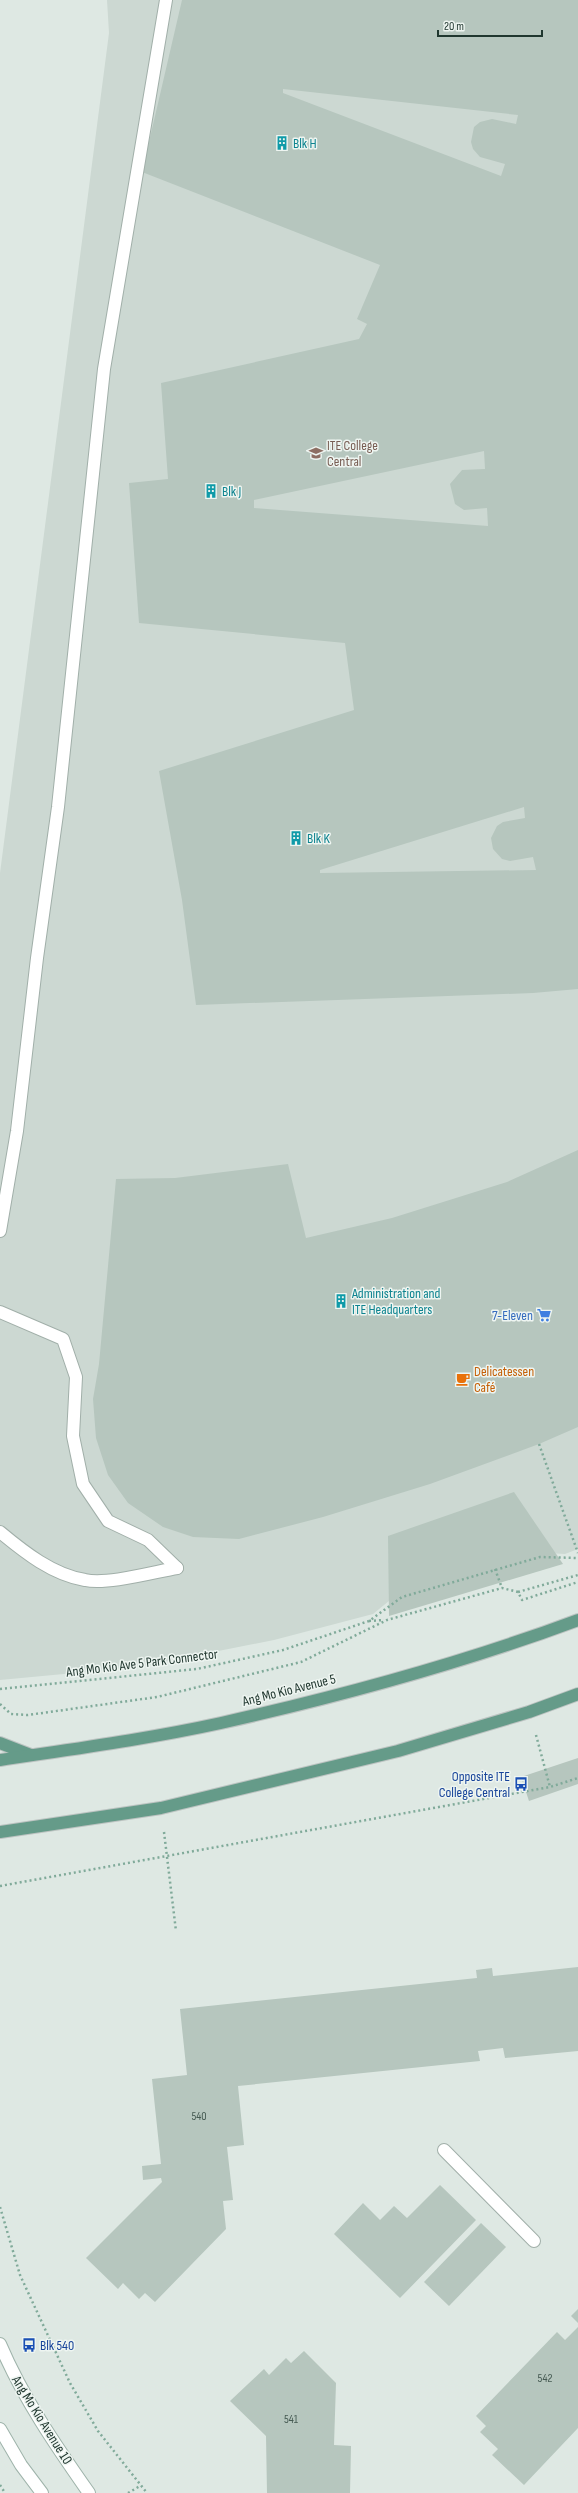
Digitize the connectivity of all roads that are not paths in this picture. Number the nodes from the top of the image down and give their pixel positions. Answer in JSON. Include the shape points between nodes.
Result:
{"nodes":[{"id":1,"x":166,"y":0,"type":"edge"},
{"id":2,"x":0,"y":1231,"type":"edge"},
{"id":3,"x":0,"y":1312,"type":"edge"},
{"id":4,"x":0,"y":1532,"type":"edge"},
{"id":5,"x":578,"y":1620,"type":"edge"},
{"id":6,"x":578,"y":1694,"type":"edge"},
{"id":7,"x":0,"y":1743,"type":"edge"},
{"id":8,"x":32,"y":1755,"type":"junction"},
{"id":9,"x":0,"y":1760,"type":"edge"},
{"id":10,"x":0,"y":1832,"type":"edge"},
{"id":11,"x":444,"y":2150,"type":"dead end"},
{"id":12,"x":534,"y":2241,"type":"dead end"},
{"id":13,"x":0,"y":2344,"type":"edge"},
{"id":14,"x":0,"y":2429,"type":"edge"},
{"id":15,"x":42,"y":2493,"type":"edge"},
{"id":16,"x":89,"y":2493,"type":"edge"}],
"edges":[{"from":1,"to":2,"type":"main road","via":[[104,369],[58,806],[17,1131]]},
{"from":3,"to":4,"type":"main road","via":[[64,1339],[76,1377],[73,1436],[83,1484],[108,1521],[148,1540],[177,1568],[128,1578],[86,1581],[50,1568]]},
{"from":5,"to":8,"type":"main road","name":"Ang Mo Kio Avenue 5","via":[[380,1683],[220,1723]]},
{"from":6,"to":10,"type":"main road","via":[[529,1712],[398,1751],[161,1808]]},
{"from":7,"to":8,"type":"main road"},
{"from":8,"to":9,"type":"main road","name":"Ang Mo Kio Avenue 5"},
{"from":11,"to":12,"type":"main road"},
{"from":13,"to":16,"type":"main road","name":"Ang Mo Kio Avenue 10","via":[[12,2372],[56,2446]]},
{"from":14,"to":15,"type":"main road","via":[[20,2465]]}]}
